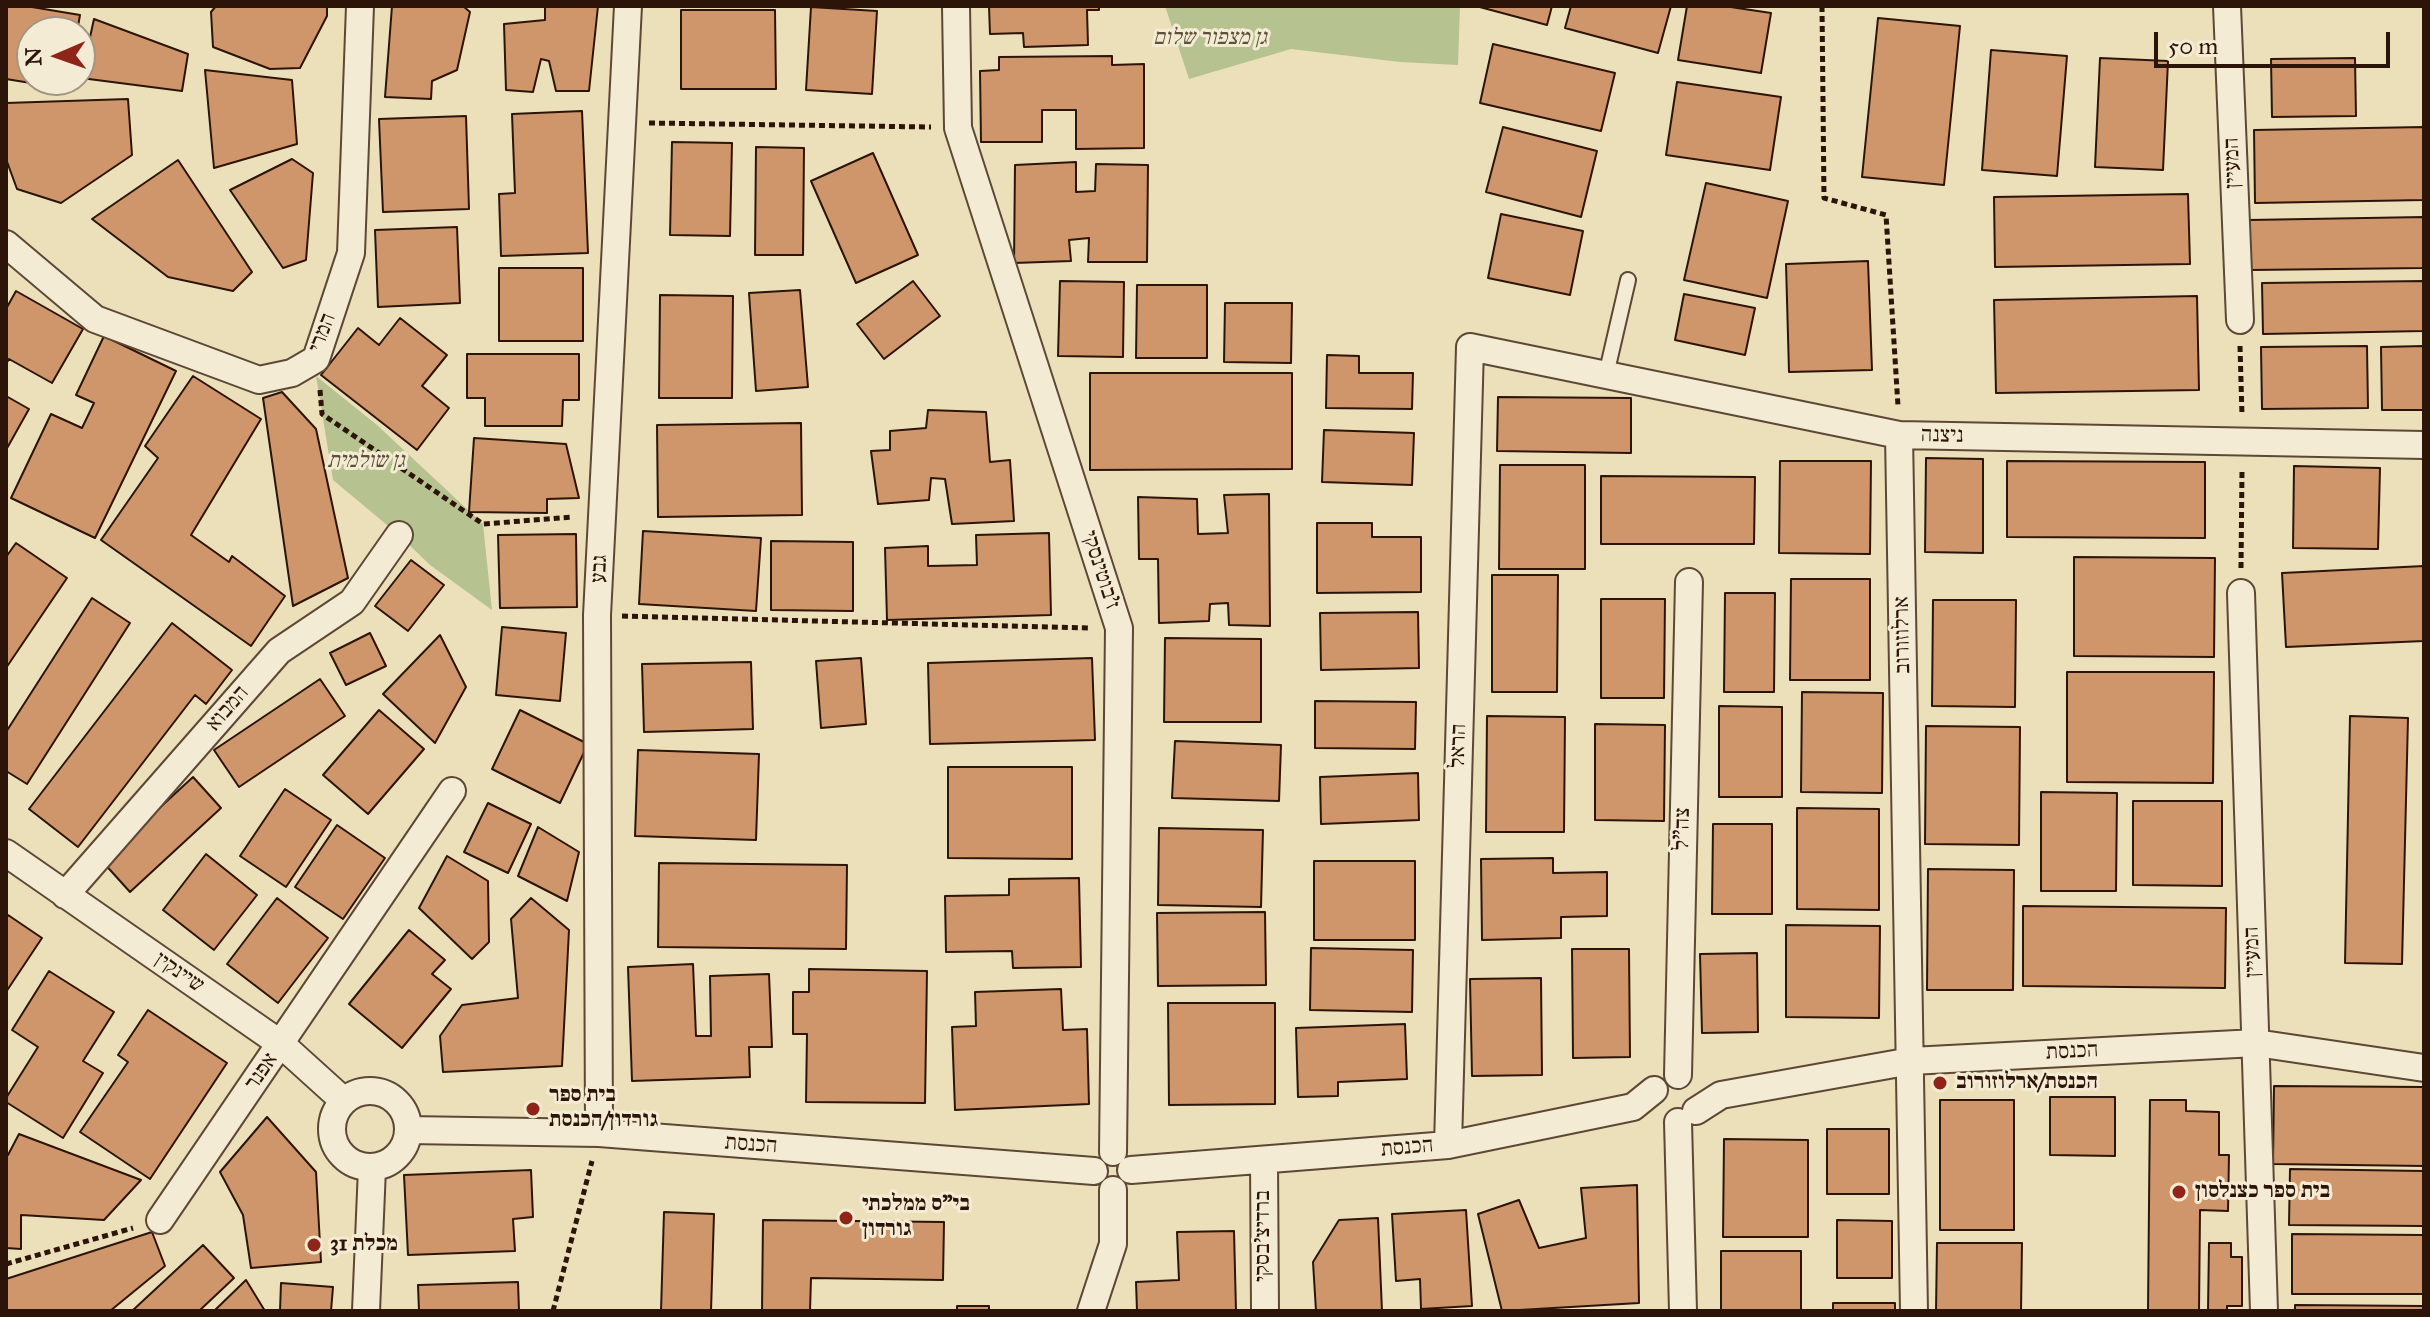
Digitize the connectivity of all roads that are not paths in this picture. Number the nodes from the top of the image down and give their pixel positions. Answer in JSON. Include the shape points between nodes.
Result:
{"nodes":[{"id":1,"x":360,"y":6,"type":"edge"},
{"id":2,"x":628,"y":6,"type":"edge"},
{"id":3,"x":956,"y":6,"type":"edge"},
{"id":4,"x":2227,"y":6,"type":"edge"},
{"id":5,"x":6,"y":244,"type":"edge"},
{"id":6,"x":1628,"y":280,"type":"dead end"},
{"id":7,"x":2240,"y":320,"type":"dead end"},
{"id":8,"x":1470,"y":347,"type":"joint"},
{"id":9,"x":1606,"y":375,"type":"junction"},
{"id":10,"x":1899,"y":435,"type":"junction"},
{"id":11,"x":2424,"y":445,"type":"edge"},
{"id":12,"x":399,"y":535,"type":"dead end"},
{"id":13,"x":1689,"y":582,"type":"dead end"},
{"id":14,"x":2241,"y":593,"type":"dead end"},
{"id":15,"x":452,"y":791,"type":"dead end"},
{"id":16,"x":6,"y":853,"type":"edge"},
{"id":17,"x":65,"y":895,"type":"junction"},
{"id":18,"x":2256,"y":1043,"type":"junction"},
{"id":19,"x":281,"y":1044,"type":"junction"},
{"id":20,"x":1911,"y":1061,"type":"junction"},
{"id":21,"x":2424,"y":1068,"type":"edge"},
{"id":22,"x":1686,"y":1079,"type":"junction"},
{"id":23,"x":1654,"y":1090,"type":"junction"},
{"id":24,"x":1721,"y":1095,"type":"junction"},
{"id":25,"x":344,"y":1101,"type":"junction"},
{"id":26,"x":1633,"y":1107,"type":"junction"},
{"id":27,"x":1679,"y":1117,"type":"junction"},
{"id":28,"x":408,"y":1130,"type":"junction"},
{"id":29,"x":599,"y":1133,"type":"junction"},
{"id":30,"x":1448,"y":1145,"type":"junction"},
{"id":31,"x":1264,"y":1160,"type":"junction"},
{"id":32,"x":372,"y":1168,"type":"junction"},
{"id":33,"x":1119,"y":1171,"type":"junction"},
{"id":34,"x":160,"y":1220,"type":"road end"},
{"id":35,"x":366,"y":1311,"type":"edge"},
{"id":36,"x":1091,"y":1311,"type":"edge"},
{"id":37,"x":1265,"y":1311,"type":"edge"},
{"id":38,"x":1683,"y":1311,"type":"edge"},
{"id":39,"x":1914,"y":1311,"type":"edge"},
{"id":40,"x":2264,"y":1311,"type":"edge"}],
"edges":[{"from":1,"to":5,"type":"street","name":"המרי","via":[[351,253],[316,359],[292,373],[259,380],[95,319]]},
{"from":2,"to":29,"type":"street","name":"גבע","via":[[597,615]]},
{"from":3,"to":33,"type":"street","name":"ז'בוטינסקי","via":[[958,128],[1119,628]]},
{"from":4,"to":7,"type":"street","name":"המעיין"},
{"from":6,"to":9,"type":"lane"},
{"from":8,"to":9,"type":"street","name":"ניצנה"},
{"from":8,"to":30,"type":"street","name":"הראל"},
{"from":9,"to":10,"type":"street","name":"ניצנה"},
{"from":10,"to":11,"type":"street","name":"ניצנה"},
{"from":10,"to":20,"type":"street","name":"ארלוזורוב"},
{"from":12,"to":17,"type":"street","name":"המבוא","via":[[352,602],[279,651]]},
{"from":13,"to":22,"type":"street","name":"צה\"ל"},
{"from":14,"to":18,"type":"street","name":"המעיין"},
{"from":15,"to":19,"type":"street","name":"אפנר"},
{"from":16,"to":17,"type":"street","name":"שיינקין"},
{"from":17,"to":19,"type":"street","name":"שיינקין"},
{"from":18,"to":20,"type":"street","name":"הכנסת"},
{"from":18,"to":21,"type":"street","name":"הכנסת"},
{"from":18,"to":40,"type":"street","name":"המעיין"},
{"from":19,"to":25,"type":"street","name":"שיינקין"},
{"from":19,"to":34,"type":"street","name":"אפנר"},
{"from":20,"to":24,"type":"street","name":"הכנסת"},
{"from":20,"to":39,"type":"street","name":"ארלוזורוב"},
{"from":22,"to":23,"type":"street","via":[[1666,1077]]},
{"from":22,"to":24,"type":"street"},
{"from":22,"to":27,"type":"street","via":[[1700,1093]]},
{"from":23,"to":26,"type":"street"},
{"from":23,"to":27,"type":"street","via":[[1654,1105]]},
{"from":24,"to":27,"type":"street"},
{"from":25,"to":28,"type":"street","via":[[361,1092],[388,1095],[400,1104]]},
{"from":25,"to":32,"type":"street","via":[[332,1125],[333,1139],[344,1158]]},
{"from":26,"to":27,"type":"street"},
{"from":26,"to":30,"type":"street","name":"הכנסת"},
{"from":27,"to":38,"type":"street"},
{"from":28,"to":29,"type":"street","name":"הכנסת"},
{"from":28,"to":32,"type":"street","via":[[395,1159]]},
{"from":29,"to":33,"type":"street","name":"הכנסת","via":[[1094,1171],[1102,1156]]},
{"from":30,"to":31,"type":"street","name":"הכנסת"},
{"from":31,"to":33,"type":"street","name":"הכנסת"},
{"from":31,"to":37,"type":"street","name":"ברדיצ'בסקי"},
{"from":32,"to":35,"type":"street"},
{"from":33,"to":36,"type":"street","name":"ז'בוטינסקי","via":[[1113,1244]]}]}
